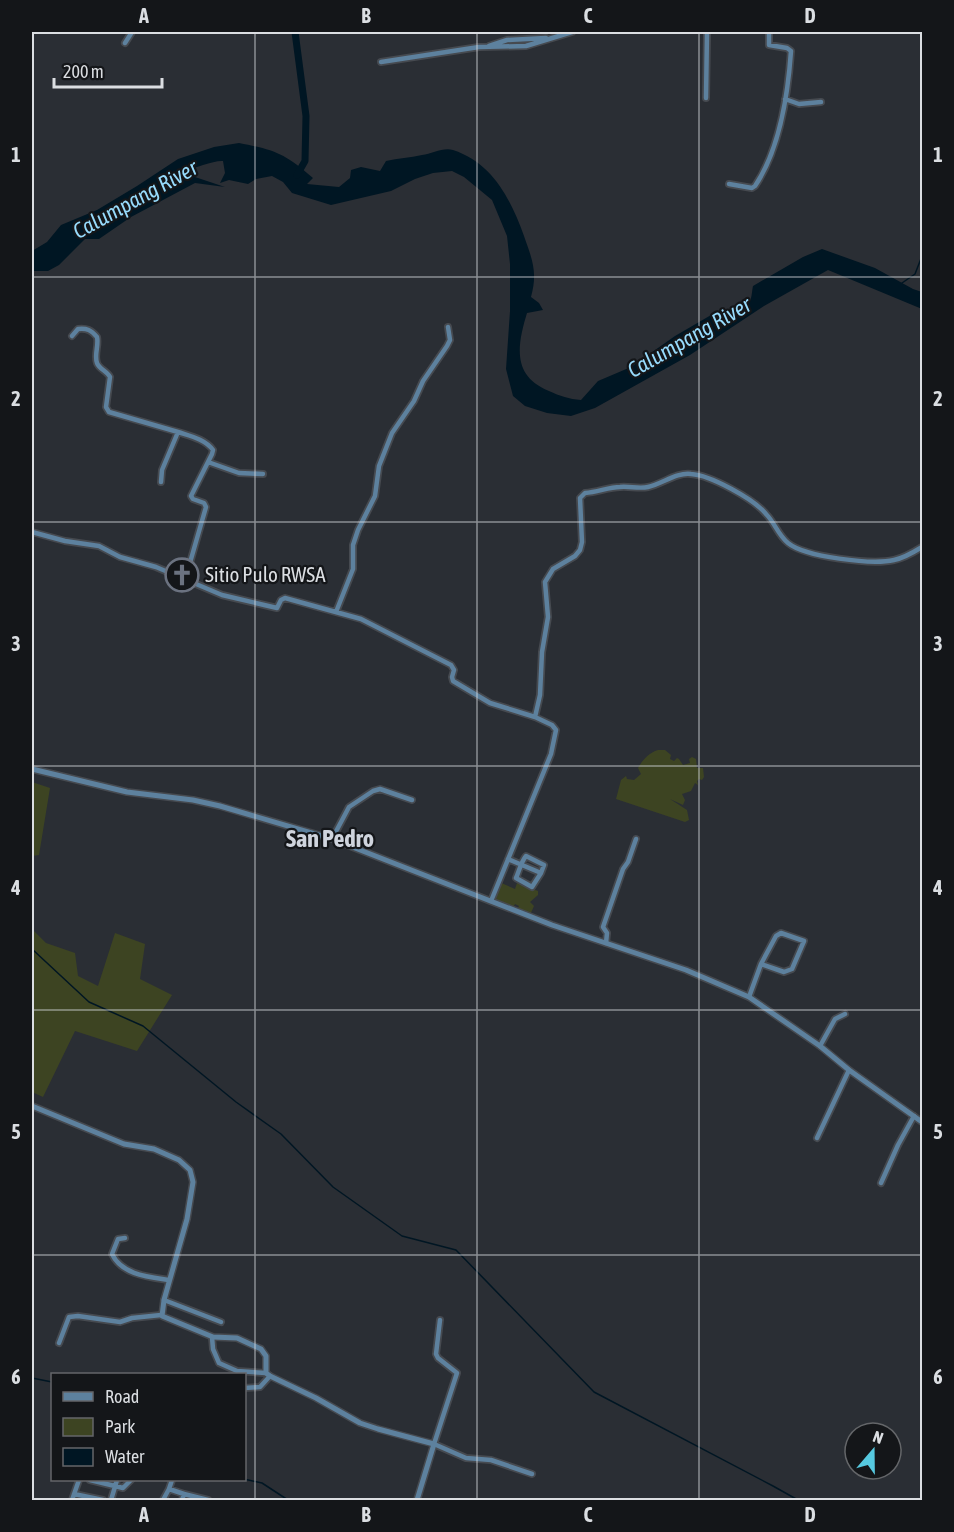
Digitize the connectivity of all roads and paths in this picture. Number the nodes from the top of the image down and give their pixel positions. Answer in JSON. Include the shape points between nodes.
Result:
{"nodes":[{"id":1,"x":132,"y":32,"type":"edge"},
{"id":2,"x":572,"y":32,"type":"edge"},
{"id":3,"x":707,"y":32,"type":"edge"},
{"id":4,"x":769,"y":32,"type":"edge"},
{"id":5,"x":125,"y":43,"type":"dead end"},
{"id":6,"x":381,"y":62,"type":"dead end"},
{"id":7,"x":706,"y":98,"type":"dead end"},
{"id":8,"x":785,"y":99,"type":"junction"},
{"id":9,"x":821,"y":102,"type":"dead end"},
{"id":10,"x":729,"y":184,"type":"dead end"},
{"id":11,"x":448,"y":327,"type":"dead end"},
{"id":12,"x":72,"y":336,"type":"dead end"},
{"id":13,"x":178,"y":432,"type":"junction"},
{"id":14,"x":208,"y":462,"type":"junction"},
{"id":15,"x":263,"y":474,"type":"dead end"},
{"id":16,"x":161,"y":482,"type":"dead end"},
{"id":17,"x":32,"y":532,"type":"edge"},
{"id":18,"x":922,"y":547,"type":"edge"},
{"id":19,"x":185,"y":580,"type":"junction"},
{"id":20,"x":336,"y":612,"type":"junction"},
{"id":21,"x":535,"y":717,"type":"junction"},
{"id":22,"x":32,"y":769,"type":"edge"},
{"id":23,"x":412,"y":800,"type":"dead end"},
{"id":24,"x":332,"y":839,"type":"junction"},
{"id":25,"x":636,"y":839,"type":"dead end"},
{"id":26,"x":508,"y":859,"type":"junction"},
{"id":27,"x":521,"y":865,"type":"junction"},
{"id":28,"x":541,"y":873,"type":"junction"},
{"id":29,"x":491,"y":901,"type":"junction"},
{"id":30,"x":606,"y":943,"type":"junction"},
{"id":31,"x":761,"y":964,"type":"junction"},
{"id":32,"x":749,"y":997,"type":"junction"},
{"id":33,"x":845,"y":1014,"type":"dead end"},
{"id":34,"x":820,"y":1046,"type":"junction"},
{"id":35,"x":849,"y":1070,"type":"junction"},
{"id":36,"x":32,"y":1106,"type":"edge"},
{"id":37,"x":914,"y":1116,"type":"junction"},
{"id":38,"x":922,"y":1122,"type":"edge"},
{"id":39,"x":817,"y":1138,"type":"dead end"},
{"id":40,"x":881,"y":1183,"type":"dead end"},
{"id":41,"x":125,"y":1238,"type":"dead end"},
{"id":42,"x":169,"y":1280,"type":"junction"},
{"id":43,"x":164,"y":1300,"type":"junction"},
{"id":44,"x":161,"y":1315,"type":"junction"},
{"id":45,"x":440,"y":1320,"type":"dead end"},
{"id":46,"x":221,"y":1322,"type":"dead end"},
{"id":47,"x":212,"y":1337,"type":"junction"},
{"id":48,"x":59,"y":1343,"type":"dead end"},
{"id":49,"x":268,"y":1375,"type":"junction"},
{"id":50,"x":246,"y":1388,"type":"edge"},
{"id":51,"x":434,"y":1444,"type":"junction"},
{"id":52,"x":532,"y":1474,"type":"dead end"},
{"id":53,"x":78,"y":1481,"type":"edge"},
{"id":54,"x":101,"y":1481,"type":"edge"},
{"id":55,"x":116,"y":1481,"type":"edge"},
{"id":56,"x":129,"y":1481,"type":"edge"},
{"id":57,"x":171,"y":1481,"type":"edge"},
{"id":58,"x":114,"y":1487,"type":"junction"},
{"id":59,"x":169,"y":1489,"type":"junction"},
{"id":60,"x":74,"y":1494,"type":"junction"},
{"id":61,"x":184,"y":1494,"type":"junction"},
{"id":62,"x":72,"y":1500,"type":"edge"},
{"id":63,"x":104,"y":1500,"type":"edge"},
{"id":64,"x":111,"y":1500,"type":"edge"},
{"id":65,"x":164,"y":1500,"type":"edge"},
{"id":66,"x":182,"y":1500,"type":"edge"},
{"id":67,"x":208,"y":1500,"type":"edge"},
{"id":68,"x":417,"y":1500,"type":"edge"}],
"edges":[{"from":1,"to":5,"type":"street"},
{"from":2,"to":6,"type":"street","via":[[526,46],[483,47]]},
{"from":3,"to":7,"type":"street"},
{"from":4,"to":8,"type":"street","via":[[769,45],[791,51]]},
{"from":8,"to":9,"type":"street","via":[[799,104]]},
{"from":8,"to":10,"type":"street","via":[[774,149],[758,183],[752,188]]},
{"from":11,"to":20,"type":"street","via":[[450,340],[392,433],[379,466],[375,496],[353,545],[353,568]]},
{"from":12,"to":13,"type":"street","via":[[85,328],[98,337],[97,364],[110,374],[108,412]]},
{"from":13,"to":14,"type":"street","via":[[211,446]]},
{"from":13,"to":16,"type":"street"},
{"from":14,"to":15,"type":"street","via":[[238,473]]},
{"from":14,"to":19,"type":"street","via":[[191,496],[206,507]]},
{"from":17,"to":19,"type":"street","via":[[99,546]]},
{"from":18,"to":21,"type":"street","via":[[886,562],[851,561],[801,550],[780,536],[765,512],[750,501],[725,485],[690,474],[646,488],[619,486],[585,493],[580,498],[580,550],[553,569],[545,582],[548,617]]},
{"from":19,"to":20,"type":"street","via":[[258,605],[277,608],[285,598]]},
{"from":20,"to":21,"type":"street","via":[[361,619],[451,665],[453,681],[483,699]]},
{"from":21,"to":26,"type":"street","via":[[552,725],[556,736]]},
{"from":22,"to":24,"type":"street","via":[[128,792],[220,806]]},
{"from":23,"to":24,"type":"street","via":[[375,790],[349,807]]},
{"from":24,"to":29,"type":"street"},
{"from":25,"to":30,"type":"street","via":[[603,927]]},
{"from":26,"to":27,"type":"street"},
{"from":26,"to":29,"type":"street"},
{"from":27,"to":28,"type":"street"},
{"from":27,"to":28,"type":"street","via":[[526,856],[544,865]]},
{"from":27,"to":28,"type":"street","via":[[516,880],[532,887]]},
{"from":29,"to":30,"type":"street"},
{"from":30,"to":32,"type":"street","via":[[686,970]]},
{"from":31,"to":31,"type":"street","via":[[778,934],[804,941],[788,972]]},
{"from":31,"to":32,"type":"street"},
{"from":32,"to":34,"type":"street"},
{"from":33,"to":34,"type":"street","via":[[835,1019]]},
{"from":34,"to":35,"type":"street"},
{"from":35,"to":37,"type":"street"},
{"from":35,"to":39,"type":"street"},
{"from":36,"to":42,"type":"street","via":[[124,1144],[154,1149],[188,1166],[193,1187]]},
{"from":37,"to":38,"type":"street"},
{"from":37,"to":40,"type":"street"},
{"from":41,"to":42,"type":"street","via":[[117,1240],[112,1253],[116,1262],[140,1275]]},
{"from":42,"to":43,"type":"street"},
{"from":43,"to":44,"type":"street"},
{"from":43,"to":46,"type":"street"},
{"from":44,"to":47,"type":"street"},
{"from":44,"to":48,"type":"street","via":[[120,1322],[72,1317]]},
{"from":45,"to":51,"type":"street","via":[[436,1354],[457,1373]]},
{"from":47,"to":49,"type":"street","via":[[219,1363],[237,1371]]},
{"from":47,"to":49,"type":"street","via":[[237,1338],[261,1349],[266,1356]]},
{"from":49,"to":50,"type":"street","via":[[260,1387]]},
{"from":49,"to":51,"type":"street","via":[[360,1423]]},
{"from":51,"to":52,"type":"street","via":[[466,1458],[491,1460]]},
{"from":51,"to":68,"type":"street"},
{"from":53,"to":60,"type":"street"},
{"from":54,"to":58,"type":"street"},
{"from":55,"to":58,"type":"street"},
{"from":56,"to":58,"type":"street","via":[[123,1488]]},
{"from":57,"to":59,"type":"street"},
{"from":58,"to":64,"type":"street"},
{"from":59,"to":61,"type":"street"},
{"from":59,"to":65,"type":"street"},
{"from":60,"to":62,"type":"street"},
{"from":60,"to":63,"type":"street"},
{"from":61,"to":66,"type":"street"},
{"from":61,"to":67,"type":"street"}]}
